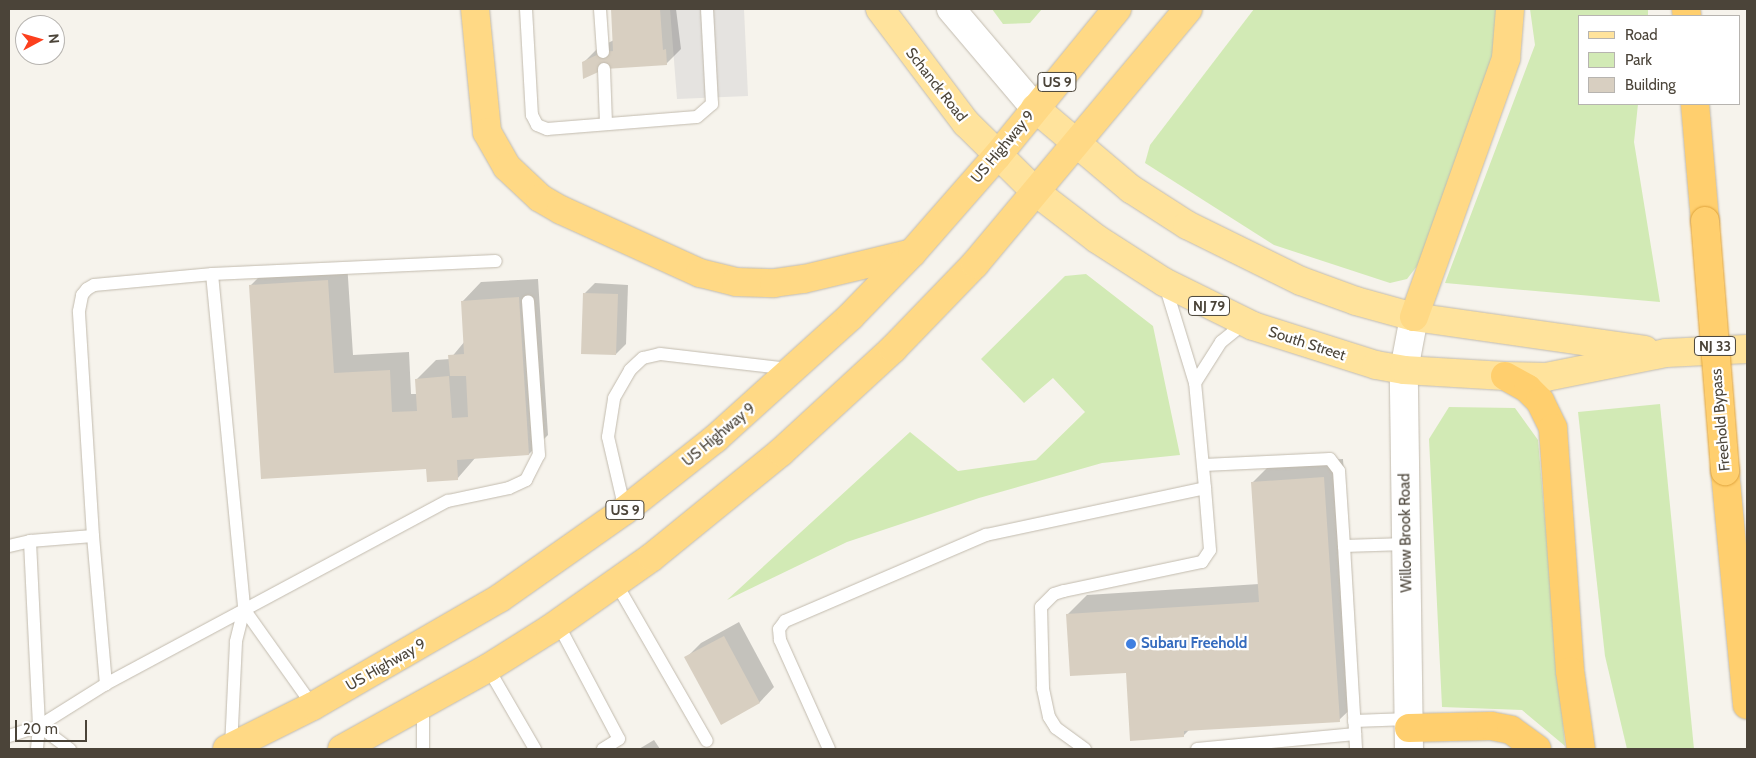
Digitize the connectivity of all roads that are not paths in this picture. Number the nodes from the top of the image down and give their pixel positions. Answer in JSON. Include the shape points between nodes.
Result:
{"nodes":[{"id":1,"x":475,"y":9,"type":"edge"},
{"id":2,"x":526,"y":9,"type":"edge"},
{"id":3,"x":600,"y":9,"type":"edge"},
{"id":4,"x":707,"y":9,"type":"edge"},
{"id":5,"x":880,"y":9,"type":"edge"},
{"id":6,"x":951,"y":9,"type":"edge"},
{"id":7,"x":1117,"y":9,"type":"edge"},
{"id":8,"x":1188,"y":9,"type":"edge"},
{"id":9,"x":1510,"y":9,"type":"edge"},
{"id":10,"x":603,"y":52,"type":"dead end"},
{"id":11,"x":604,"y":69,"type":"dead end"},
{"id":12,"x":1695,"y":105,"type":"edge"},
{"id":13,"x":1035,"y":108,"type":"junction"},
{"id":14,"x":606,"y":124,"type":"junction"},
{"id":15,"x":1076,"y":145,"type":"junction"},
{"id":16,"x":997,"y":156,"type":"junction"},
{"id":17,"x":1037,"y":193,"type":"junction"},
{"id":18,"x":912,"y":253,"type":"junction"},
{"id":19,"x":496,"y":261,"type":"dead end"},
{"id":20,"x":212,"y":274,"type":"junction"},
{"id":21,"x":1164,"y":282,"type":"junction"},
{"id":22,"x":528,"y":302,"type":"dead end"},
{"id":23,"x":1414,"y":317,"type":"junction"},
{"id":24,"x":1253,"y":326,"type":"junction"},
{"id":25,"x":1747,"y":348,"type":"edge"},
{"id":26,"x":1666,"y":353,"type":"junction"},
{"id":27,"x":794,"y":370,"type":"junction"},
{"id":28,"x":1404,"y":370,"type":"junction"},
{"id":29,"x":1505,"y":376,"type":"junction"},
{"id":30,"x":1195,"y":383,"type":"junction"},
{"id":31,"x":1204,"y":465,"type":"junction"},
{"id":32,"x":1205,"y":488,"type":"junction"},
{"id":33,"x":625,"y":510,"type":"junction"},
{"id":34,"x":93,"y":536,"type":"junction"},
{"id":35,"x":30,"y":541,"type":"junction"},
{"id":36,"x":1406,"y":544,"type":"junction"},
{"id":37,"x":9,"y":546,"type":"edge"},
{"id":38,"x":1344,"y":546,"type":"junction"},
{"id":39,"x":616,"y":583,"type":"junction"},
{"id":40,"x":244,"y":609,"type":"junction"},
{"id":41,"x":558,"y":624,"type":"junction"},
{"id":42,"x":488,"y":668,"type":"junction"},
{"id":43,"x":106,"y":684,"type":"junction"},
{"id":44,"x":424,"y":704,"type":"junction"},
{"id":45,"x":313,"y":706,"type":"junction"},
{"id":46,"x":1747,"y":706,"type":"edge"},
{"id":47,"x":1354,"y":721,"type":"junction"},
{"id":48,"x":39,"y":726,"type":"junction"},
{"id":49,"x":1409,"y":732,"type":"edge"},
{"id":50,"x":1355,"y":734,"type":"junction"},
{"id":51,"x":9,"y":736,"type":"edge"},
{"id":52,"x":707,"y":742,"type":"dead end"},
{"id":53,"x":229,"y":748,"type":"edge"},
{"id":54,"x":347,"y":748,"type":"edge"},
{"id":55,"x":37,"y":749,"type":"edge"},
{"id":56,"x":70,"y":749,"type":"edge"},
{"id":57,"x":423,"y":749,"type":"edge"},
{"id":58,"x":536,"y":749,"type":"edge"},
{"id":59,"x":602,"y":749,"type":"edge"},
{"id":60,"x":829,"y":749,"type":"edge"},
{"id":61,"x":1085,"y":749,"type":"edge"},
{"id":62,"x":1198,"y":749,"type":"edge"},
{"id":63,"x":1356,"y":749,"type":"edge"},
{"id":64,"x":1537,"y":749,"type":"edge"},
{"id":65,"x":1581,"y":749,"type":"edge"}],
"edges":[{"from":1,"to":18,"type":"highway","via":[[487,132],[507,167],[540,198],[554,206],[700,273],[736,282],[774,283],[804,279]]},
{"from":2,"to":14,"type":"lane","via":[[532,115],[537,125],[547,128]]},
{"from":3,"to":10,"type":"lane"},
{"from":4,"to":14,"type":"lane","via":[[712,104],[697,117]]},
{"from":5,"to":16,"type":"main road","name":"Schanck Road","via":[[937,88]]},
{"from":6,"to":13,"type":"street"},
{"from":7,"to":13,"type":"highway","name":"US Highway 9","number":"US 9"},
{"from":8,"to":15,"type":"highway"},
{"from":9,"to":23,"type":"highway","via":[[1506,58]]},
{"from":11,"to":14,"type":"lane"},
{"from":12,"to":46,"type":"highway","name":"Freehold Bypass","number":"NJ 33","bridge":true},
{"from":13,"to":15,"type":"main road","name":"South Street","number":"NJ 79"},
{"from":13,"to":16,"type":"highway","name":"US Highway 9","number":"US 9"},
{"from":15,"to":17,"type":"highway"},
{"from":15,"to":23,"type":"main road","name":"South Street","number":"NJ 79","via":[[1131,189],[1218,243],[1301,281]]},
{"from":16,"to":17,"type":"main road","name":"South Street","number":"NJ 79"},
{"from":16,"to":18,"type":"highway","name":"US Highway 9","number":"US 9"},
{"from":17,"to":21,"type":"main road","name":"South Street","number":"NJ 79","via":[[1097,239]]},
{"from":17,"to":39,"type":"highway","via":[[893,349],[724,500]]},
{"from":18,"to":27,"type":"highway","name":"US Highway 9","number":"US 9"},
{"from":19,"to":20,"type":"lane"},
{"from":20,"to":34,"type":"lane","via":[[94,285],[82,295],[79,311]]},
{"from":20,"to":40,"type":"lane"},
{"from":21,"to":24,"type":"main road","name":"South Street","number":"NJ 79"},
{"from":21,"to":30,"type":"lane"},
{"from":22,"to":40,"type":"lane","via":[[539,456],[526,480],[448,501]]},
{"from":23,"to":26,"type":"main road","name":"South Street","number":"NJ 79"},
{"from":23,"to":28,"type":"street","name":"Willow Brook Road"},
{"from":24,"to":28,"type":"main road","name":"South Street","number":"NJ 79","via":[[1350,358]]},
{"from":24,"to":30,"type":"lane","via":[[1228,334],[1213,351]]},
{"from":25,"to":26,"type":"main road","name":"South Street","number":"NJ 79"},
{"from":26,"to":29,"type":"main road","name":"South Street","number":"NJ 79","via":[[1546,377]]},
{"from":27,"to":33,"type":"highway","name":"US Highway 9","number":"US 9","via":[[715,439]]},
{"from":27,"to":33,"type":"lane","via":[[660,354],[644,358],[630,370],[614,398],[608,437]]},
{"from":28,"to":29,"type":"main road","name":"South Street","number":"NJ 79"},
{"from":28,"to":36,"type":"street","name":"Willow Brook Road"},
{"from":29,"to":65,"type":"highway","via":[[1528,389],[1540,401],[1553,428],[1570,671]]},
{"from":30,"to":31,"type":"lane"},
{"from":31,"to":32,"type":"lane"},
{"from":31,"to":38,"type":"lane","via":[[1330,459],[1339,470]]},
{"from":32,"to":60,"type":"lane","via":[[986,535],[786,621],[779,630],[779,637]]},
{"from":32,"to":61,"type":"lane","via":[[1210,550],[1202,562],[1059,593],[1045,600],[1041,607],[1043,688],[1049,717],[1056,728]]},
{"from":33,"to":45,"type":"highway","name":"US Highway 9","number":"US 9","via":[[500,598]]},
{"from":34,"to":35,"type":"lane"},
{"from":34,"to":43,"type":"lane"},
{"from":35,"to":37,"type":"lane"},
{"from":35,"to":48,"type":"lane"},
{"from":36,"to":38,"type":"lane"},
{"from":36,"to":49,"type":"street","name":"Willow Brook Road"},
{"from":38,"to":47,"type":"lane"},
{"from":39,"to":41,"type":"highway"},
{"from":39,"to":52,"type":"lane"},
{"from":40,"to":43,"type":"lane"},
{"from":40,"to":45,"type":"lane"},
{"from":40,"to":53,"type":"lane","via":[[236,642]]},
{"from":41,"to":42,"type":"highway"},
{"from":41,"to":59,"type":"lane","via":[[619,739]]},
{"from":42,"to":44,"type":"highway"},
{"from":42,"to":58,"type":"lane"},
{"from":43,"to":48,"type":"lane"},
{"from":44,"to":54,"type":"highway"},
{"from":44,"to":57,"type":"lane"},
{"from":45,"to":53,"type":"highway","name":"US Highway 9","number":"US 9"},
{"from":47,"to":49,"type":"lane"},
{"from":47,"to":50,"type":"lane"},
{"from":48,"to":51,"type":"lane"},
{"from":48,"to":55,"type":"lane"},
{"from":48,"to":56,"type":"lane"},
{"from":49,"to":64,"type":"highway","via":[[1491,726],[1511,730]]},
{"from":50,"to":62,"type":"lane"},
{"from":50,"to":63,"type":"lane"}]}
